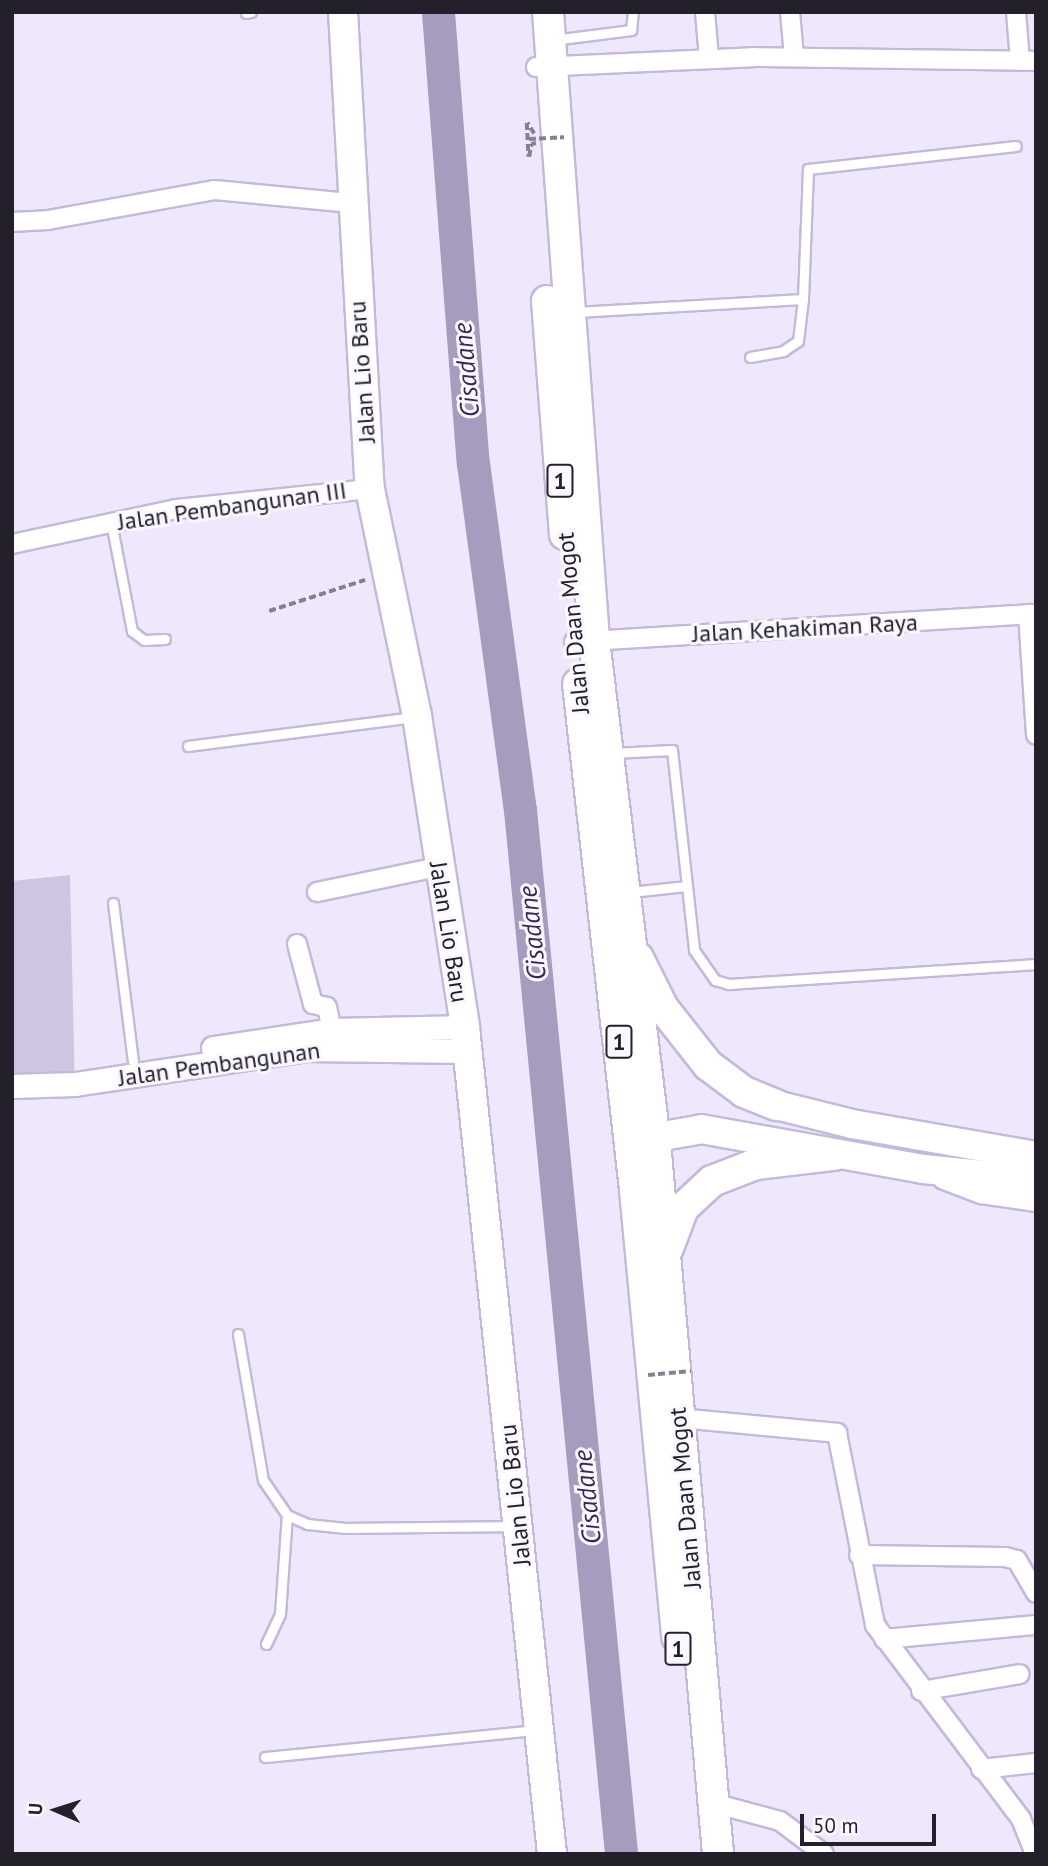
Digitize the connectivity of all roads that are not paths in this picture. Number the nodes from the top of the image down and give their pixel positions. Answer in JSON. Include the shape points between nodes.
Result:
{"nodes":[{"id":1,"x":251,"y":12,"type":"edge"},
{"id":2,"x":343,"y":12,"type":"edge"},
{"id":3,"x":530,"y":12,"type":"edge"},
{"id":4,"x":633,"y":12,"type":"edge"},
{"id":5,"x":705,"y":12,"type":"edge"},
{"id":6,"x":790,"y":12,"type":"edge"},
{"id":7,"x":1016,"y":12,"type":"edge"},
{"id":8,"x":246,"y":13,"type":"edge"},
{"id":9,"x":547,"y":46,"type":"edge"},
{"id":10,"x":794,"y":57,"type":"junction"},
{"id":11,"x":709,"y":60,"type":"junction"},
{"id":12,"x":1028,"y":61,"type":"edge"},
{"id":13,"x":1016,"y":146,"type":"dead end"},
{"id":14,"x":351,"y":203,"type":"junction"},
{"id":15,"x":12,"y":222,"type":"edge"},
{"id":16,"x":803,"y":299,"type":"junction"},
{"id":17,"x":568,"y":313,"type":"junction"},
{"id":18,"x":750,"y":357,"type":"dead end"},
{"id":19,"x":370,"y":489,"type":"junction"},
{"id":20,"x":111,"y":522,"type":"junction"},
{"id":21,"x":12,"y":544,"type":"edge"},
{"id":22,"x":1032,"y":614,"type":"edge"},
{"id":23,"x":165,"y":639,"type":"dead end"},
{"id":24,"x":584,"y":641,"type":"junction"},
{"id":25,"x":416,"y":716,"type":"junction"},
{"id":26,"x":1036,"y":735,"type":"edge"},
{"id":27,"x":188,"y":746,"type":"dead end"},
{"id":28,"x":606,"y":753,"type":"junction"},
{"id":29,"x":438,"y":867,"type":"junction"},
{"id":30,"x":687,"y":886,"type":"junction"},
{"id":31,"x":317,"y":892,"type":"dead end"},
{"id":32,"x":623,"y":893,"type":"junction"},
{"id":33,"x":113,"y":904,"type":"dead end"},
{"id":34,"x":628,"y":939,"type":"junction"},
{"id":35,"x":298,"y":944,"type":"dead end"},
{"id":36,"x":1036,"y":964,"type":"edge"},
{"id":37,"x":332,"y":1030,"type":"junction"},
{"id":38,"x":466,"y":1039,"type":"junction"},
{"id":39,"x":133,"y":1061,"type":"junction"},
{"id":40,"x":12,"y":1072,"type":"edge"},
{"id":41,"x":12,"y":1086,"type":"edge"},
{"id":42,"x":776,"y":1105,"type":"joint"},
{"id":43,"x":655,"y":1142,"type":"junction"},
{"id":44,"x":834,"y":1155,"type":"junction"},
{"id":45,"x":1036,"y":1156,"type":"edge"},
{"id":46,"x":923,"y":1169,"type":"junction"},
{"id":47,"x":1036,"y":1180,"type":"edge"},
{"id":48,"x":635,"y":1190,"type":"junction"},
{"id":49,"x":1036,"y":1199,"type":"edge"},
{"id":50,"x":665,"y":1262,"type":"junction"},
{"id":51,"x":238,"y":1334,"type":"dead end"},
{"id":52,"x":671,"y":1435,"type":"junction"},
{"id":53,"x":288,"y":1515,"type":"junction"},
{"id":54,"x":518,"y":1526,"type":"junction"},
{"id":55,"x":859,"y":1555,"type":"junction"},
{"id":56,"x":1036,"y":1593,"type":"edge"},
{"id":57,"x":1036,"y":1625,"type":"edge"},
{"id":58,"x":884,"y":1639,"type":"junction"},
{"id":59,"x":267,"y":1644,"type":"dead end"},
{"id":60,"x":1020,"y":1674,"type":"dead end"},
{"id":61,"x":921,"y":1691,"type":"junction"},
{"id":62,"x":540,"y":1730,"type":"junction"},
{"id":63,"x":265,"y":1757,"type":"dead end"},
{"id":64,"x":1036,"y":1763,"type":"edge"},
{"id":65,"x":981,"y":1769,"type":"junction"},
{"id":66,"x":713,"y":1802,"type":"junction"},
{"id":67,"x":552,"y":1854,"type":"edge"},
{"id":68,"x":698,"y":1854,"type":"edge"},
{"id":69,"x":719,"y":1854,"type":"edge"},
{"id":70,"x":824,"y":1854,"type":"edge"},
{"id":71,"x":1035,"y":1854,"type":"edge"}],
"edges":[{"from":1,"to":8,"type":"lane"},
{"from":2,"to":14,"type":"main road","name":"Jalan Lio Baru"},
{"from":3,"to":9,"type":"highway","name":"Jalan Daan Mogot","number":"1"},
{"from":4,"to":9,"type":"lane","via":[[631,30]]},
{"from":5,"to":11,"type":"street"},
{"from":6,"to":10,"type":"street"},
{"from":7,"to":12,"type":"street"},
{"from":9,"to":11,"type":"street"},
{"from":9,"to":17,"type":"highway","name":"Jalan Daan Mogot","number":"1"},
{"from":9,"to":24,"type":"highway","name":"Jalan Daan Mogot","number":"1","via":[[550,358]]},
{"from":10,"to":11,"type":"street"},
{"from":10,"to":12,"type":"street"},
{"from":13,"to":16,"type":"lane","via":[[808,169]]},
{"from":14,"to":15,"type":"street","via":[[215,190],[48,220]]},
{"from":14,"to":19,"type":"main road","name":"Jalan Lio Baru"},
{"from":16,"to":17,"type":"lane"},
{"from":16,"to":18,"type":"lane","via":[[798,341],[783,351]]},
{"from":17,"to":24,"type":"highway","name":"Jalan Daan Mogot","number":"1"},
{"from":19,"to":20,"type":"street","name":"Jalan Pembangunan III","via":[[176,509]]},
{"from":19,"to":25,"type":"main road","name":"Jalan Lio Baru"},
{"from":20,"to":21,"type":"street","name":"Jalan Pembangunan III"},
{"from":20,"to":23,"type":"lane","via":[[132,631],[144,640]]},
{"from":22,"to":24,"type":"street","name":"Jalan Kehakiman Raya"},
{"from":22,"to":26,"type":"street"},
{"from":24,"to":28,"type":"highway","name":"Jalan Daan Mogot","number":"1"},
{"from":24,"to":48,"type":"highway","name":"Jalan Daan Mogot","number":"1"},
{"from":25,"to":27,"type":"lane"},
{"from":25,"to":29,"type":"main road","name":"Jalan Lio Baru"},
{"from":28,"to":30,"type":"lane","via":[[672,750]]},
{"from":28,"to":32,"type":"highway","name":"Jalan Daan Mogot","number":"1"},
{"from":29,"to":31,"type":"street"},
{"from":29,"to":38,"type":"main road","name":"Jalan Lio Baru"},
{"from":30,"to":32,"type":"lane"},
{"from":30,"to":36,"type":"lane","via":[[698,960],[709,976],[729,984]]},
{"from":32,"to":34,"type":"highway","name":"Jalan Daan Mogot","number":"1"},
{"from":33,"to":39,"type":"lane"},
{"from":34,"to":42,"type":"highway","via":[[663,1008],[708,1065],[744,1092]]},
{"from":34,"to":43,"type":"highway","name":"Jalan Daan Mogot","number":"1"},
{"from":35,"to":37,"type":"street","via":[[313,1004],[327,1007]]},
{"from":37,"to":38,"type":"street","name":"Jalan Pembangunan"},
{"from":37,"to":39,"type":"street","name":"Jalan Pembangunan"},
{"from":38,"to":41,"type":"street","name":"Jalan Pembangunan","via":[[306,1049],[66,1085]]},
{"from":38,"to":54,"type":"main road","name":"Jalan Lio Baru"},
{"from":39,"to":40,"type":"street","name":"Jalan Pembangunan"},
{"from":42,"to":45,"type":"main road","via":[[864,1126]]},
{"from":43,"to":44,"type":"main road","via":[[671,1132],[701,1129]]},
{"from":43,"to":48,"type":"main road","name":"Jalan Daan Mogot","via":[[640,1167]]},
{"from":43,"to":50,"type":"highway","name":"Jalan Daan Mogot","number":"1"},
{"from":44,"to":46,"type":"main road"},
{"from":44,"to":50,"type":"highway","via":[[756,1164],[712,1181],[683,1208]]},
{"from":46,"to":47,"type":"main road"},
{"from":46,"to":49,"type":"street","via":[[981,1191]]},
{"from":48,"to":52,"type":"highway","name":"Jalan Daan Mogot","number":"1"},
{"from":50,"to":52,"type":"highway","name":"Jalan Daan Mogot","number":"1"},
{"from":51,"to":53,"type":"lane","via":[[263,1480]]},
{"from":52,"to":55,"type":"street","via":[[837,1433]]},
{"from":52,"to":66,"type":"highway","name":"Jalan Daan Mogot","number":"1"},
{"from":52,"to":68,"type":"highway","name":"Jalan Daan Mogot","number":"1"},
{"from":53,"to":54,"type":"lane","via":[[307,1524],[346,1528]]},
{"from":53,"to":59,"type":"lane","via":[[280,1614]]},
{"from":54,"to":62,"type":"main road","name":"Jalan Lio Baru"},
{"from":55,"to":56,"type":"street","via":[[1005,1557],[1017,1560]]},
{"from":55,"to":58,"type":"street","via":[[869,1609]]},
{"from":57,"to":58,"type":"street"},
{"from":58,"to":61,"type":"street"},
{"from":60,"to":61,"type":"street"},
{"from":61,"to":65,"type":"street"},
{"from":62,"to":63,"type":"lane"},
{"from":62,"to":67,"type":"main road","name":"Jalan Lio Baru"},
{"from":64,"to":65,"type":"street"},
{"from":65,"to":71,"type":"street","via":[[1021,1819]]},
{"from":66,"to":69,"type":"highway","name":"Jalan Daan Mogot","number":"1"},
{"from":66,"to":70,"type":"street","via":[[780,1821]]}]}
